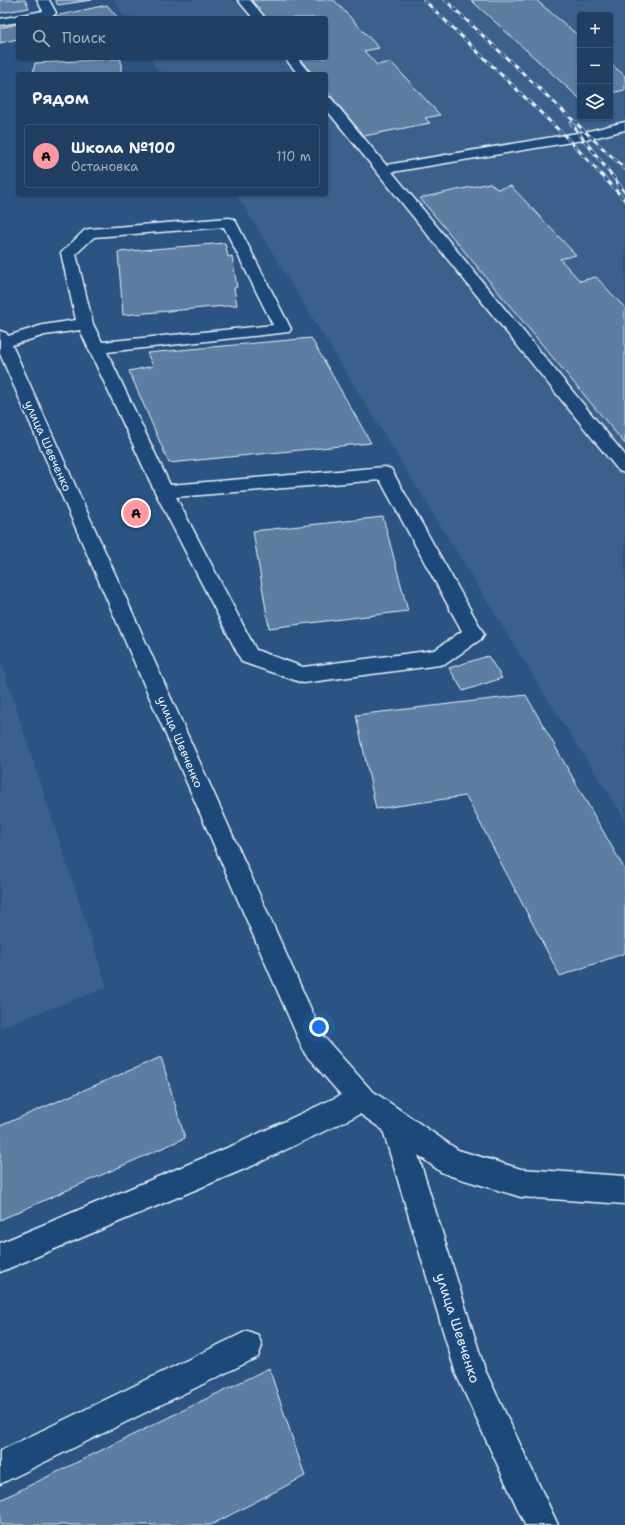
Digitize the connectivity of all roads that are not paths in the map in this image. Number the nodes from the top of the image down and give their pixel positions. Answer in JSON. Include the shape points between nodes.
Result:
{"nodes":[{"id":1,"x":43,"y":0,"type":"edge"},
{"id":2,"x":244,"y":0,"type":"edge"},
{"id":3,"x":34,"y":16,"type":"edge"},
{"id":4,"x":257,"y":16,"type":"edge"},
{"id":5,"x":16,"y":19,"type":"edge"},
{"id":6,"x":0,"y":22,"type":"edge"},
{"id":7,"x":293,"y":60,"type":"edge"},
{"id":8,"x":302,"y":72,"type":"edge"},
{"id":9,"x":328,"y":103,"type":"edge"},
{"id":10,"x":625,"y":126,"type":"edge"},
{"id":11,"x":382,"y":170,"type":"junction"},
{"id":12,"x":84,"y":324,"type":"junction"},
{"id":13,"x":3,"y":348,"type":"edge"},
{"id":14,"x":97,"y":348,"type":"junction"},
{"id":15,"x":625,"y":467,"type":"edge"},
{"id":16,"x":164,"y":492,"type":"junction"},
{"id":17,"x":362,"y":1099,"type":"junction"},
{"id":18,"x":394,"y":1123,"type":"junction"},
{"id":19,"x":625,"y":1190,"type":"edge"},
{"id":20,"x":0,"y":1258,"type":"edge"},
{"id":21,"x":247,"y":1346,"type":"dead end"},
{"id":22,"x":0,"y":1468,"type":"edge"},
{"id":23,"x":542,"y":1525,"type":"edge"}],
"edges":[{"from":1,"to":3,"type":"street","via":[[50,13]]},
{"from":2,"to":4,"type":"street"},
{"from":5,"to":6,"type":"street"},
{"from":7,"to":8,"type":"street"},
{"from":9,"to":11,"type":"street"},
{"from":10,"to":11,"type":"street","via":[[589,135]]},
{"from":11,"to":15,"type":"street"},
{"from":12,"to":13,"type":"street","via":[[43,330]]},
{"from":12,"to":14,"type":"street"},
{"from":12,"to":14,"type":"street","via":[[68,253],[90,233],[229,222],[283,329]]},
{"from":13,"to":17,"type":"street","name":"улица Шевченко","via":[[314,1045]]},
{"from":14,"to":16,"type":"street"},
{"from":16,"to":16,"type":"street","via":[[249,656],[303,675],[440,657],[474,634],[385,473]]},
{"from":17,"to":18,"type":"street","name":"улица Шевченко"},
{"from":17,"to":20,"type":"street","via":[[244,1155]]},
{"from":18,"to":19,"type":"street","name":"улица Шевченко","via":[[451,1162],[521,1183]]},
{"from":18,"to":23,"type":"street","name":"улица Шевченко","via":[[471,1374]]},
{"from":21,"to":22,"type":"street"}]}
